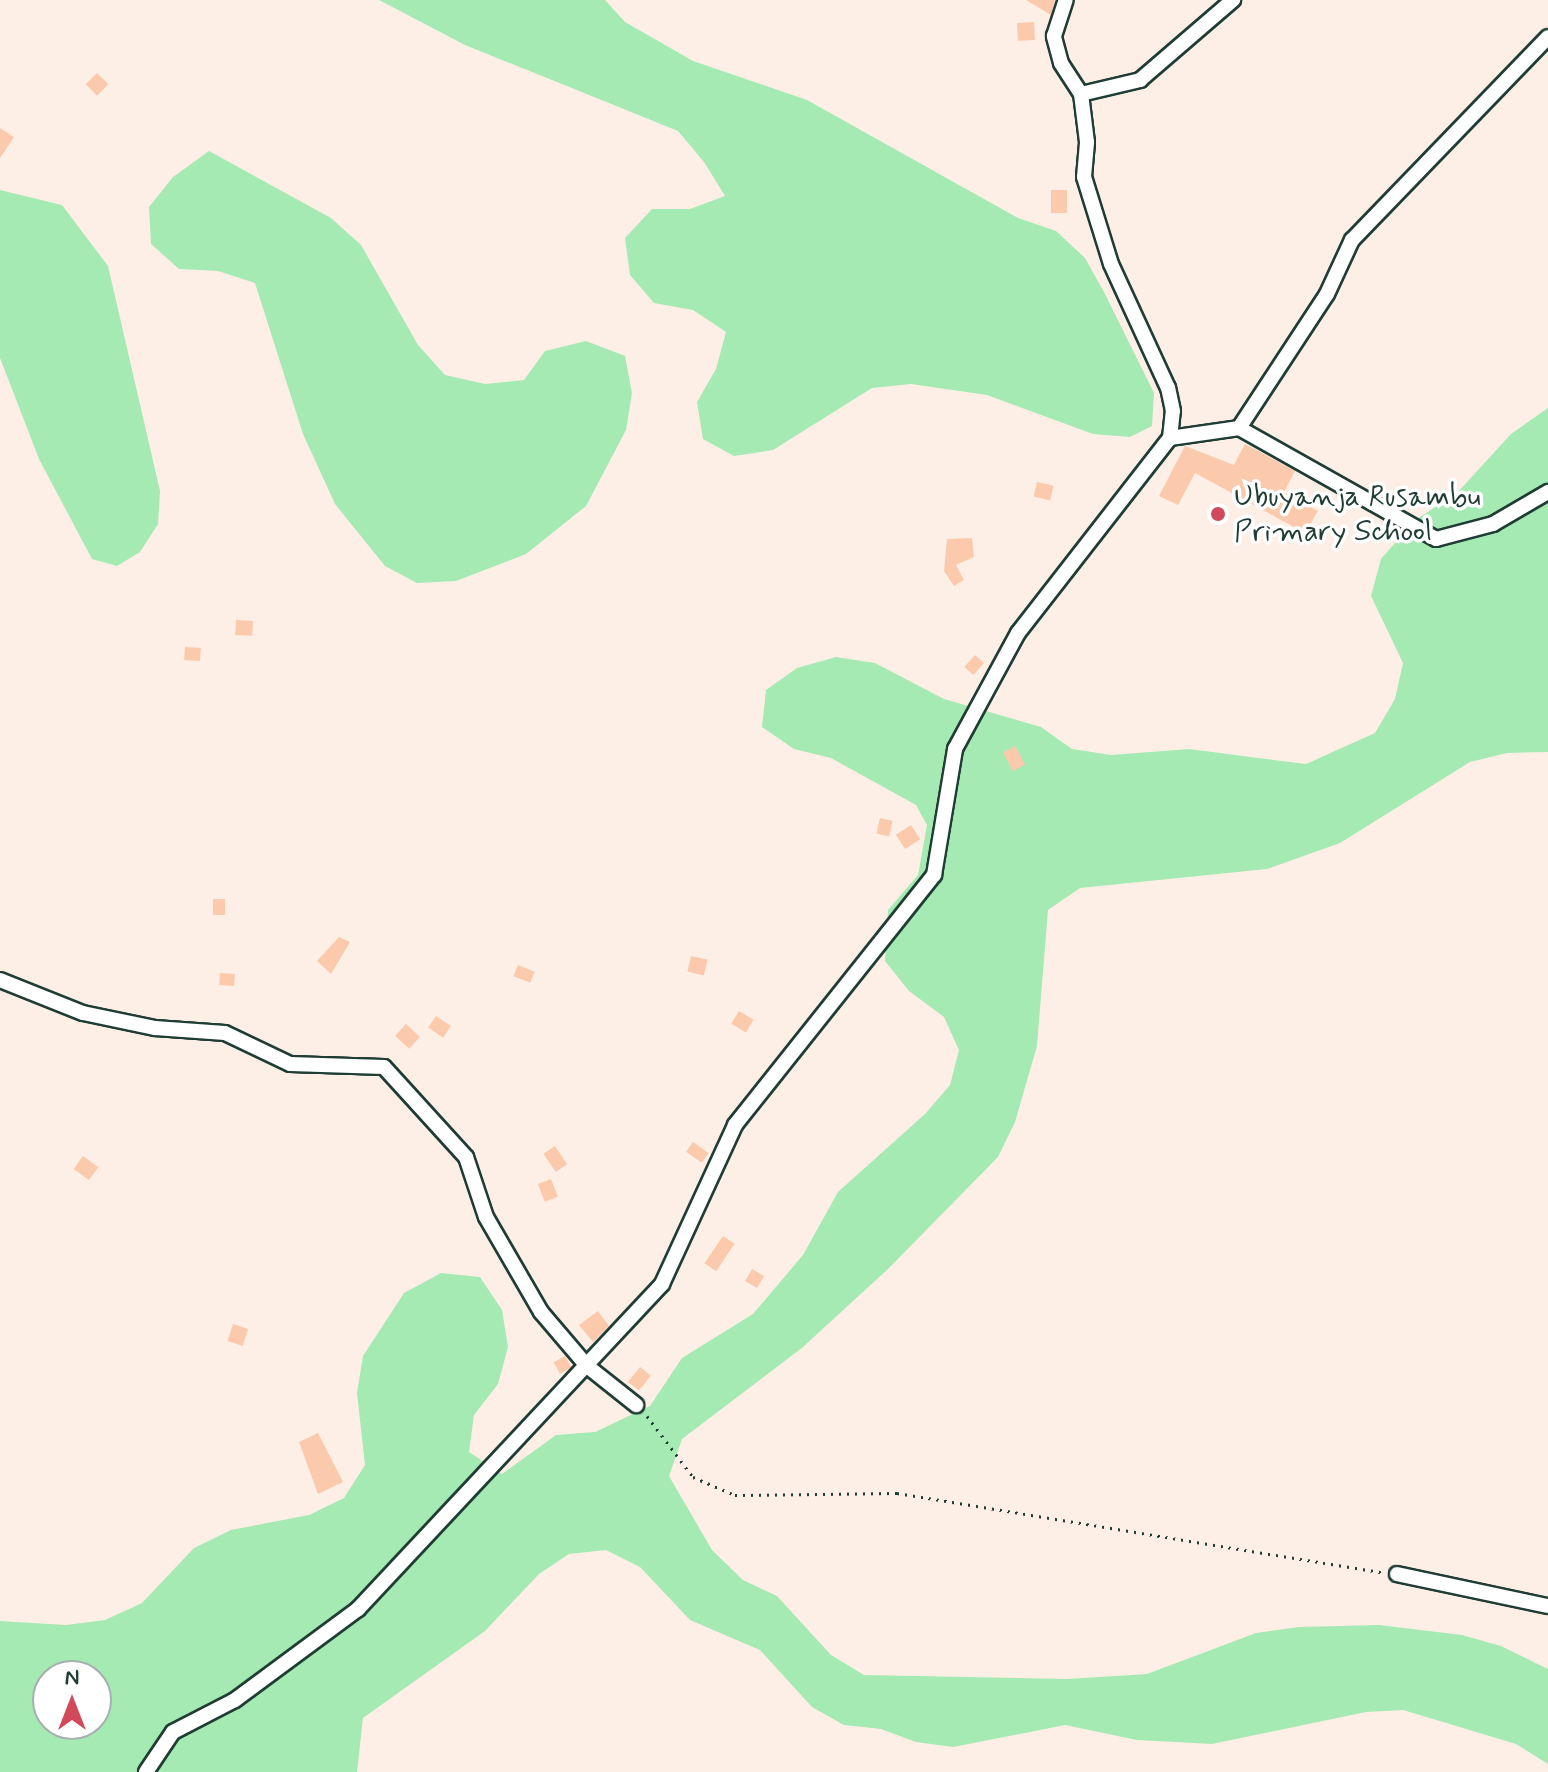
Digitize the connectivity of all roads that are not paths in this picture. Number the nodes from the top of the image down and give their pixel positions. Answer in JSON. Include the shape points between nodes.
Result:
{"nodes":[{"id":1,"x":1066,"y":0,"type":"edge"},
{"id":2,"x":1233,"y":0,"type":"edge"},
{"id":3,"x":1548,"y":37,"type":"edge"},
{"id":4,"x":1081,"y":94,"type":"junction"},
{"id":5,"x":1239,"y":428,"type":"junction"},
{"id":6,"x":1170,"y":438,"type":"junction"},
{"id":7,"x":1548,"y":492,"type":"edge"},
{"id":8,"x":0,"y":980,"type":"edge"},
{"id":9,"x":587,"y":1366,"type":"junction"},
{"id":10,"x":636,"y":1405,"type":"road end"},
{"id":11,"x":1397,"y":1574,"type":"road end"},
{"id":12,"x":1548,"y":1606,"type":"edge"},
{"id":13,"x":146,"y":1772,"type":"edge"}],
"edges":[{"from":1,"to":4,"type":"street","via":[[1054,36],[1061,63]]},
{"from":2,"to":4,"type":"street","via":[[1140,80]]},
{"from":3,"to":5,"type":"street","via":[[1352,240],[1327,294]]},
{"from":4,"to":6,"type":"street","via":[[1087,142],[1084,177],[1111,264],[1168,388],[1173,411]]},
{"from":5,"to":6,"type":"street"},
{"from":5,"to":7,"type":"street","via":[[1436,539],[1493,524]]},
{"from":6,"to":9,"type":"street","via":[[1018,633],[996,671],[955,749],[934,875],[735,1125],[662,1284]]},
{"from":8,"to":9,"type":"street","via":[[83,1013],[155,1028],[225,1033],[290,1064],[384,1067],[466,1157],[486,1217],[508,1260],[541,1312]]},
{"from":9,"to":10,"type":"street"},
{"from":9,"to":13,"type":"street","via":[[358,1609],[235,1700],[173,1732]]},
{"from":11,"to":12,"type":"street"}]}
